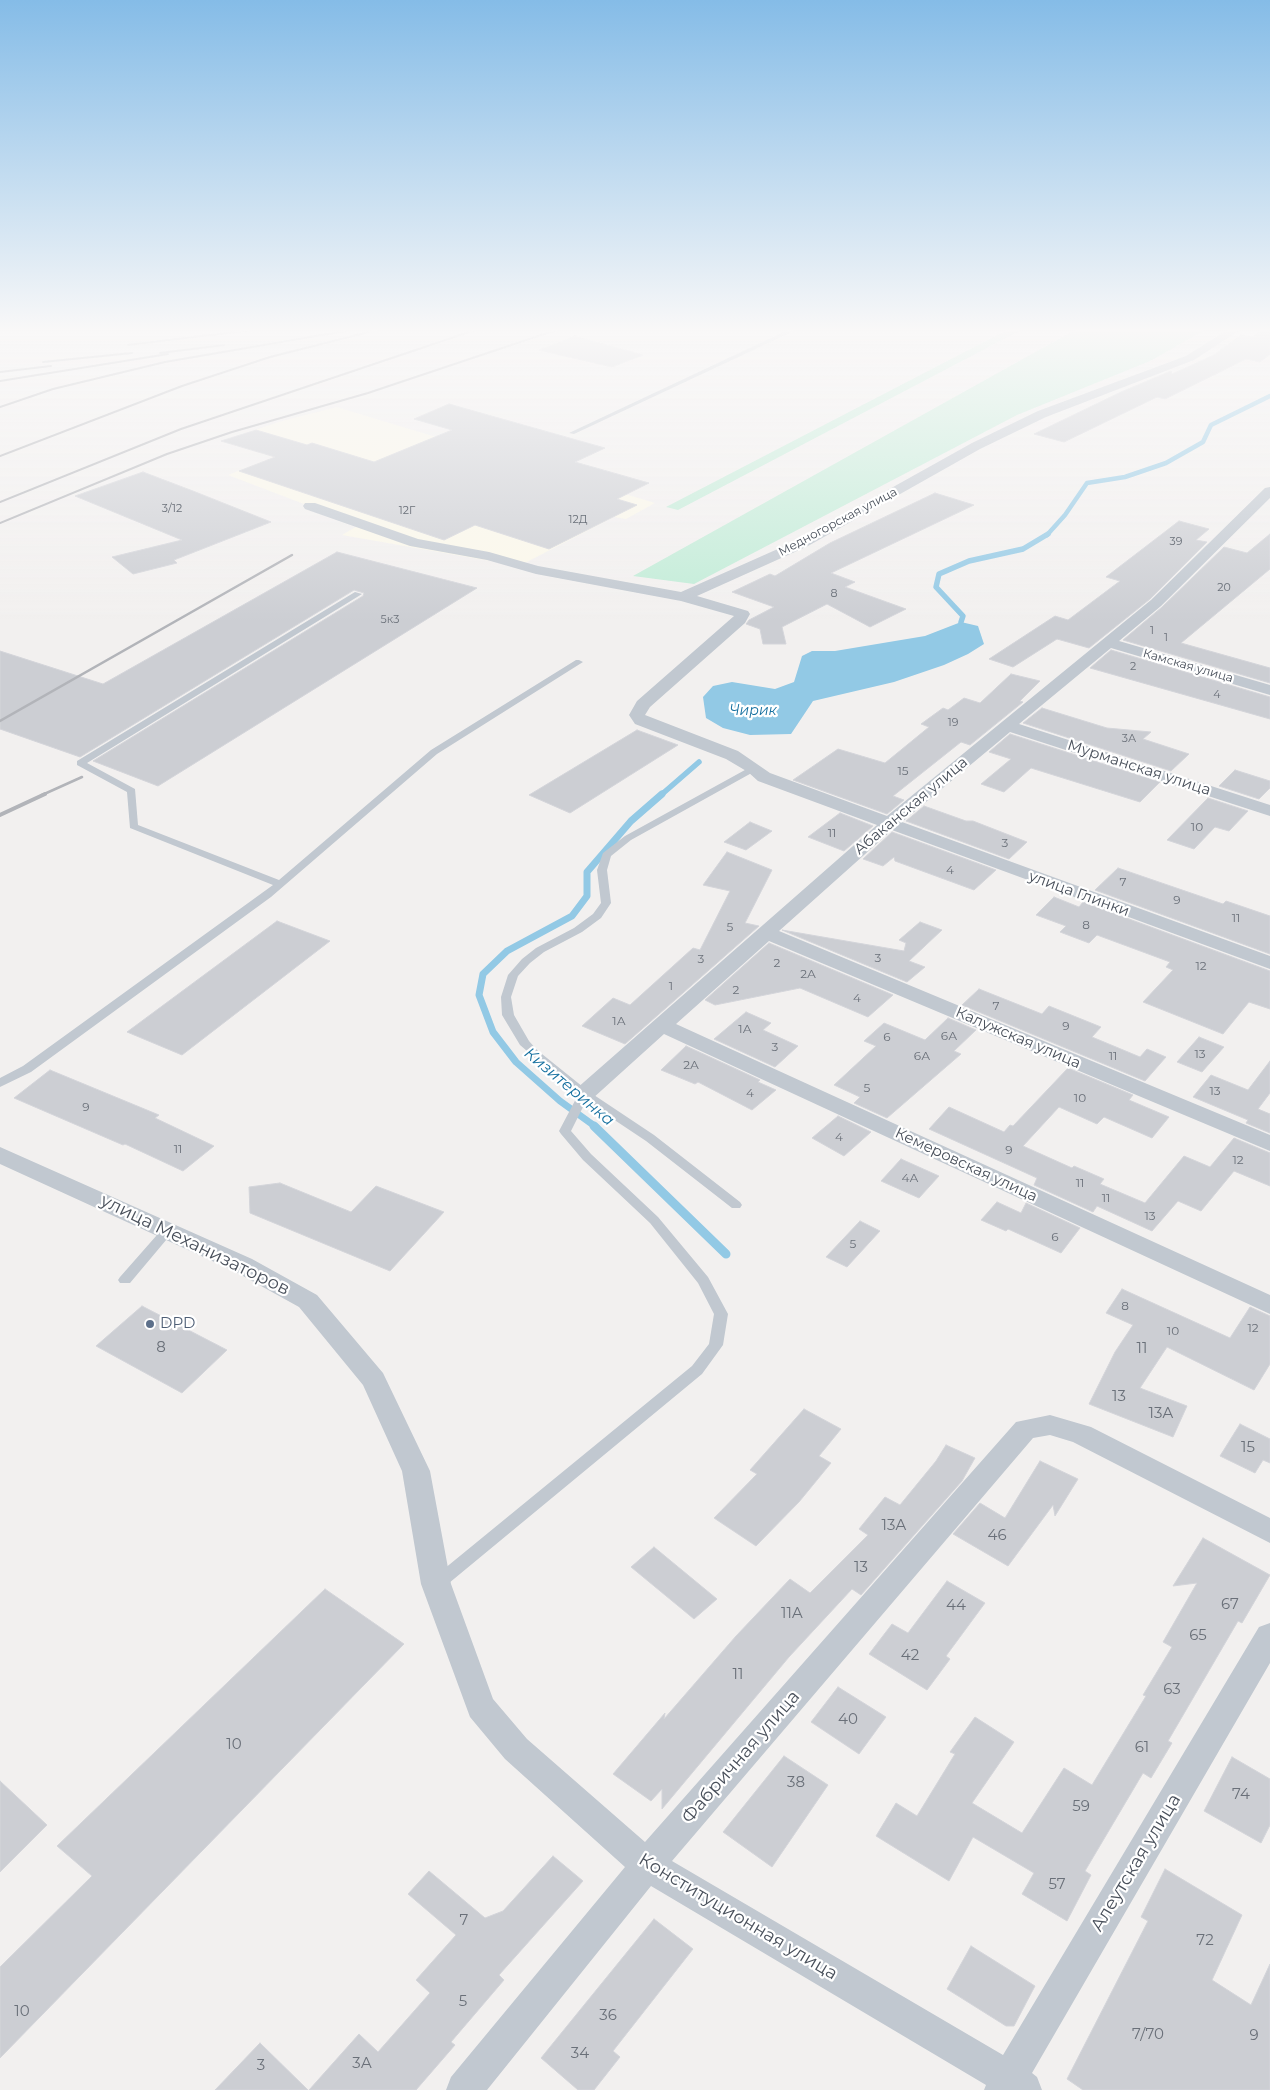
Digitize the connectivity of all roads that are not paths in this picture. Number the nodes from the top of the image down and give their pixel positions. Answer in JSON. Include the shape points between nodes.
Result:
{"nodes":[{"id":1,"x":584,"y":428,"type":"edge"},
{"id":2,"x":1014,"y":428,"type":"edge"},
{"id":3,"x":572,"y":433,"type":"dead end"},
{"id":4,"x":1270,"y":491,"type":"edge"},
{"id":5,"x":310,"y":506,"type":"dead end"},
{"id":6,"x":358,"y":594,"type":"dead end"},
{"id":7,"x":683,"y":597,"type":"junction"},
{"id":8,"x":1106,"y":642,"type":"junction"},
{"id":9,"x":579,"y":662,"type":"dead end"},
{"id":10,"x":1270,"y":690,"type":"edge"},
{"id":11,"x":1008,"y":726,"type":"junction"},
{"id":12,"x":754,"y":768,"type":"junction"},
{"id":13,"x":1270,"y":811,"type":"edge"},
{"id":14,"x":888,"y":824,"type":"junction"},
{"id":15,"x":280,"y":884,"type":"junction"},
{"id":16,"x":765,"y":932,"type":"junction"},
{"id":17,"x":1270,"y":964,"type":"edge"},
{"id":18,"x":661,"y":1025,"type":"junction"},
{"id":19,"x":0,"y":1083,"type":"edge"},
{"id":20,"x":584,"y":1094,"type":"junction"},
{"id":21,"x":1270,"y":1144,"type":"edge"},
{"id":22,"x":0,"y":1155,"type":"edge"},
{"id":23,"x":736,"y":1205,"type":"dead end"},
{"id":24,"x":168,"y":1230,"type":"junction"},
{"id":25,"x":125,"y":1280,"type":"dead end"},
{"id":26,"x":1270,"y":1305,"type":"edge"},
{"id":27,"x":1270,"y":1531,"type":"edge"},
{"id":28,"x":436,"y":1584,"type":"junction"},
{"id":29,"x":1270,"y":1636,"type":"edge"},
{"id":30,"x":481,"y":1707,"type":"joint"},
{"id":31,"x":647,"y":1865,"type":"junction"},
{"id":32,"x":1011,"y":2086,"type":"edge"},
{"id":33,"x":464,"y":2090,"type":"edge"}],
"edges":[{"from":1,"to":3,"type":"lane"},
{"from":2,"to":7,"type":"street","name":"Медногорская улица","via":[[802,543]]},
{"from":4,"to":8,"type":"street","name":"Абаканская улица","via":[[1156,603]]},
{"from":5,"to":7,"type":"street","via":[[415,543],[489,556],[536,570]]},
{"from":6,"to":15,"type":"lane","via":[[80,763],[132,791],[133,826]]},
{"from":7,"to":12,"type":"street","name":"улица Глинки","via":[[743,614],[643,704],[637,715],[649,725],[732,755]]},
{"from":8,"to":10,"type":"street","name":"Камская улица"},
{"from":8,"to":11,"type":"street","name":"Абаканская улица"},
{"from":9,"to":15,"type":"lane","via":[[434,752]]},
{"from":11,"to":13,"type":"street","name":"Мурманская улица"},
{"from":11,"to":14,"type":"street","name":"Абаканская улица"},
{"from":12,"to":14,"type":"street","name":"улица Глинки","via":[[764,777]]},
{"from":12,"to":20,"type":"lane","via":[[628,838],[606,855],[602,870],[606,903],[598,916],[540,950],[513,975],[506,997],[508,1015],[524,1044]]},
{"from":14,"to":16,"type":"street","name":"Абаканская улица"},
{"from":14,"to":17,"type":"street","name":"улица Глинки"},
{"from":15,"to":19,"type":"lane","via":[[27,1070]]},
{"from":16,"to":18,"type":"street","name":"Абаканская улица"},
{"from":16,"to":21,"type":"street","name":"Калужская улица"},
{"from":18,"to":20,"type":"street","name":"Абаканская улица"},
{"from":18,"to":26,"type":"street","name":"Кемеровская улица"},
{"from":20,"to":23,"type":"lane","via":[[650,1138]]},
{"from":20,"to":28,"type":"lane","name":"Абаканская улица","via":[[565,1131],[587,1157],[654,1220],[703,1280],[721,1314],[716,1345],[697,1370]]},
{"from":22,"to":24,"type":"street","name":"улица Механизаторов"},
{"from":24,"to":25,"type":"lane"},
{"from":24,"to":28,"type":"street","name":"улица Механизаторов","via":[[243,1265],[308,1301],[374,1380],[416,1470]]},
{"from":27,"to":31,"type":"street","name":"Фабричная улица","via":[[1081,1434],[1050,1425],[1025,1429]]},
{"from":28,"to":30,"type":"street","name":"улица Механизаторов"},
{"from":29,"to":32,"type":"street","name":"Алеутская улица"},
{"from":30,"to":31,"type":"street","name":"Конституционная улица","via":[[516,1749]]},
{"from":31,"to":32,"type":"street","name":"Конституционная улица"},
{"from":31,"to":33,"type":"street","name":"Фабричная улица"}]}
